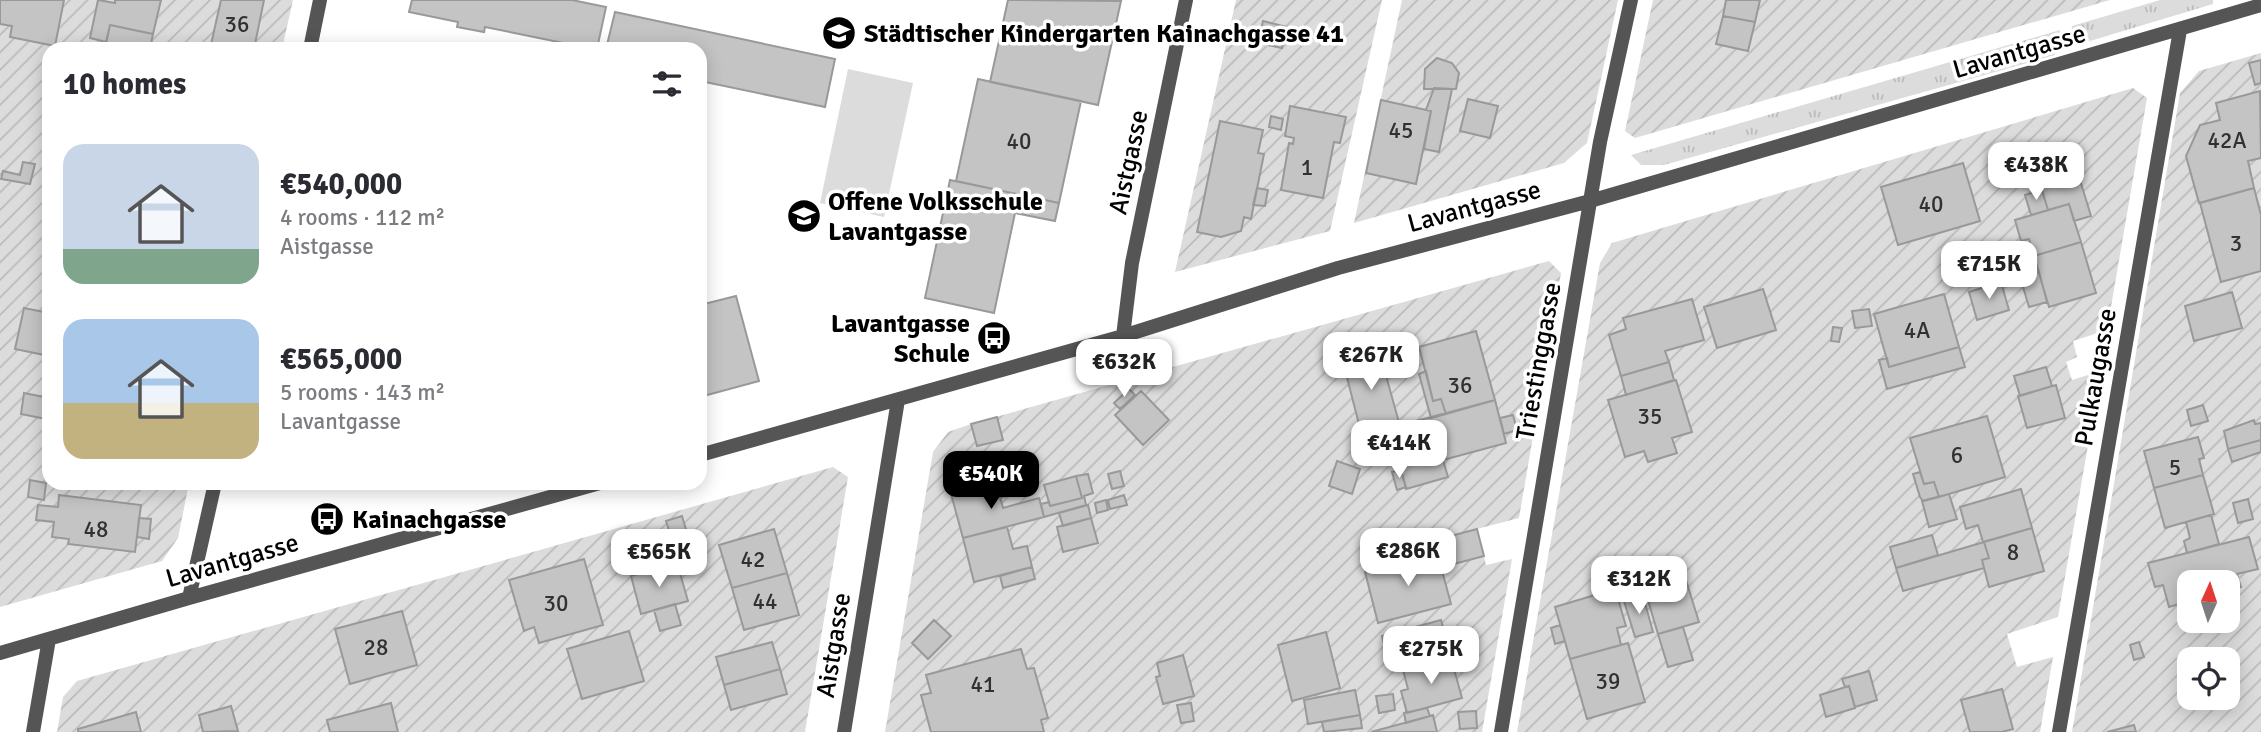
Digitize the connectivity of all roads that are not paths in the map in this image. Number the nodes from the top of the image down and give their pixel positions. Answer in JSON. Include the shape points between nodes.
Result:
{"nodes":[{"id":1,"x":320,"y":0,"type":"edge"},
{"id":2,"x":1186,"y":0,"type":"edge"},
{"id":3,"x":1631,"y":0,"type":"edge"},
{"id":4,"x":2261,"y":5,"type":"edge"},
{"id":5,"x":2180,"y":30,"type":"junction"},
{"id":6,"x":311,"y":42,"type":"edge"},
{"id":7,"x":1590,"y":201,"type":"junction"},
{"id":8,"x":1123,"y":336,"type":"junction"},
{"id":9,"x":898,"y":400,"type":"junction"},
{"id":10,"x":707,"y":453,"type":"edge"},
{"id":11,"x":213,"y":490,"type":"edge"},
{"id":12,"x":575,"y":490,"type":"edge"},
{"id":13,"x":189,"y":598,"type":"junction"},
{"id":14,"x":49,"y":639,"type":"junction"},
{"id":15,"x":0,"y":653,"type":"edge"},
{"id":16,"x":33,"y":732,"type":"edge"},
{"id":17,"x":844,"y":732,"type":"edge"},
{"id":18,"x":1501,"y":732,"type":"edge"},
{"id":19,"x":2059,"y":732,"type":"edge"}],
"edges":[{"from":1,"to":6,"type":"street"},
{"from":2,"to":8,"type":"street","name":"Aistgasse","via":[[1132,262]]},
{"from":3,"to":7,"type":"street","name":"Triestinggasse"},
{"from":4,"to":5,"type":"street","name":"Lavantgasse"},
{"from":5,"to":7,"type":"street","name":"Lavantgasse"},
{"from":5,"to":19,"type":"street","name":"Pulkaugasse"},
{"from":7,"to":8,"type":"street","name":"Lavantgasse","via":[[1338,268]]},
{"from":7,"to":18,"type":"street","name":"Triestinggasse"},
{"from":8,"to":9,"type":"street","name":"Lavantgasse"},
{"from":9,"to":10,"type":"street","name":"Lavantgasse"},
{"from":9,"to":17,"type":"street","name":"Aistgasse"},
{"from":11,"to":13,"type":"street"},
{"from":12,"to":13,"type":"street","name":"Lavantgasse"},
{"from":13,"to":14,"type":"street","name":"Lavantgasse"},
{"from":14,"to":15,"type":"street","name":"Lavantgasse"},
{"from":14,"to":16,"type":"street"}]}
